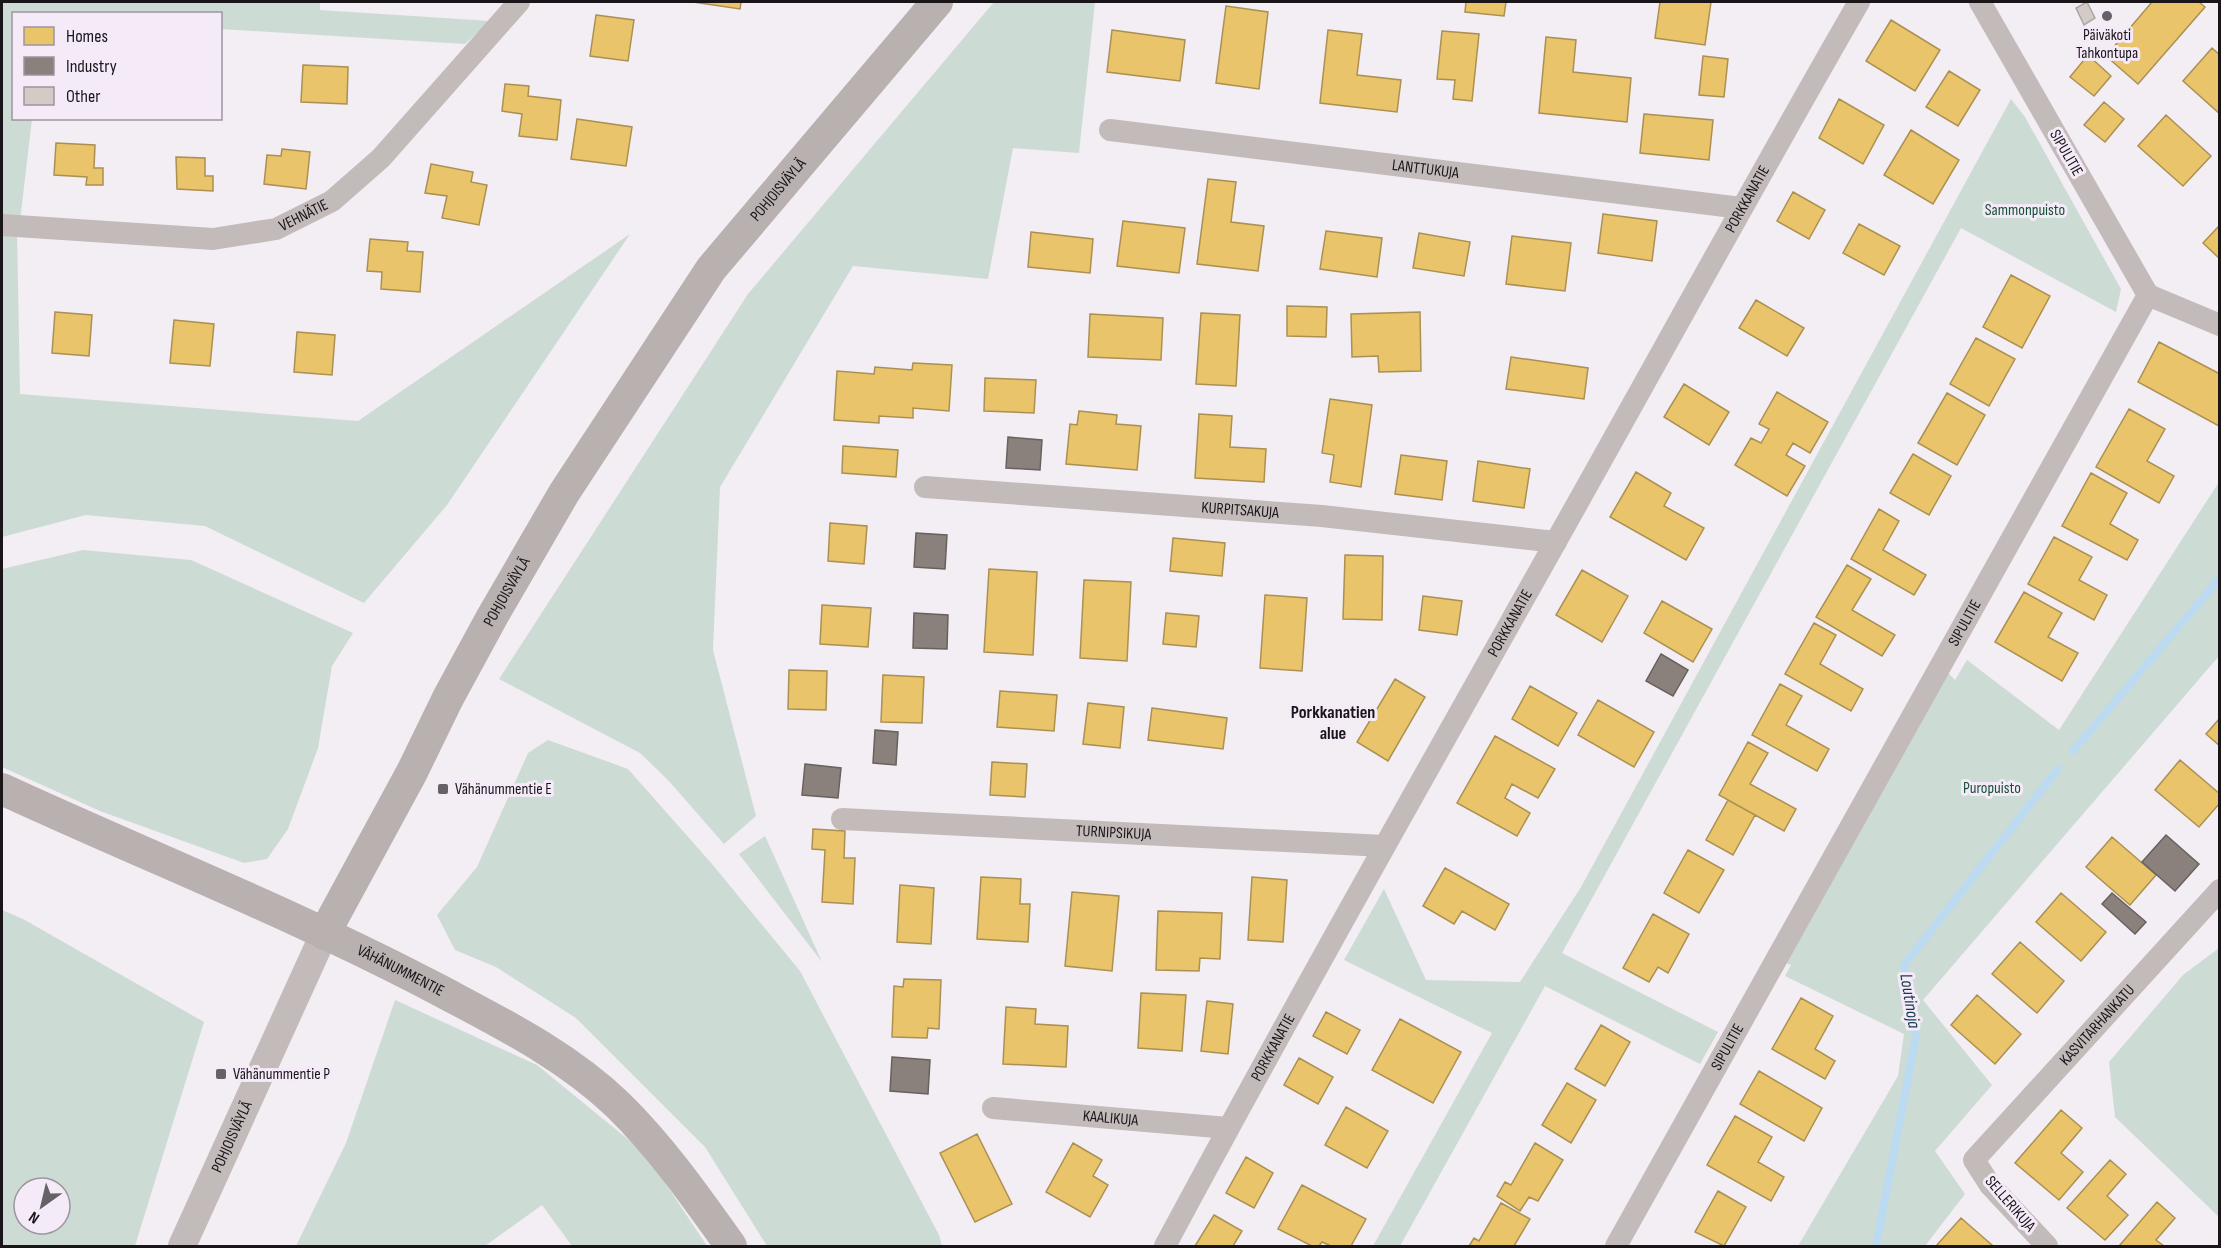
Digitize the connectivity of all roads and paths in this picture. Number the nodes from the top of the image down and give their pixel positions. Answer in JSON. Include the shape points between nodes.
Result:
{"nodes":[{"id":1,"x":519,"y":2,"type":"edge"},
{"id":2,"x":937,"y":2,"type":"edge"},
{"id":3,"x":1858,"y":2,"type":"edge"},
{"id":4,"x":1980,"y":2,"type":"edge"},
{"id":5,"x":1110,"y":130,"type":"dead end"},
{"id":6,"x":1741,"y":208,"type":"junction"},
{"id":7,"x":2,"y":225,"type":"edge"},
{"id":8,"x":2148,"y":295,"type":"junction"},
{"id":9,"x":2220,"y":325,"type":"edge"},
{"id":10,"x":925,"y":486,"type":"dead end"},
{"id":11,"x":1556,"y":542,"type":"junction"},
{"id":12,"x":2,"y":789,"type":"edge"},
{"id":13,"x":842,"y":819,"type":"dead end"},
{"id":14,"x":1384,"y":846,"type":"junction"},
{"id":15,"x":2220,"y":890,"type":"edge"},
{"id":16,"x":324,"y":934,"type":"junction"},
{"id":17,"x":993,"y":1108,"type":"dead end"},
{"id":18,"x":1228,"y":1128,"type":"junction"},
{"id":19,"x":1974,"y":1160,"type":"joint"},
{"id":20,"x":182,"y":1246,"type":"edge"},
{"id":21,"x":731,"y":1246,"type":"edge"},
{"id":22,"x":1165,"y":1246,"type":"edge"},
{"id":23,"x":1616,"y":1246,"type":"edge"},
{"id":24,"x":2048,"y":1246,"type":"edge"}],
"edges":[{"from":1,"to":7,"type":"street","name":"VEHNÄTIE","via":[[381,158],[332,201],[276,229],[213,239]]},
{"from":2,"to":16,"type":"main road","name":"POHJOISVÄYLÄ","via":[[704,278],[564,493],[492,617]]},
{"from":3,"to":6,"type":"street","name":"PORKKANATIE"},
{"from":4,"to":8,"type":"street","name":"SIPULITIE"},
{"from":5,"to":6,"type":"street","name":"LANTTUKUJA"},
{"from":6,"to":11,"type":"street","name":"PORKKANATIE"},
{"from":8,"to":9,"type":"street"},
{"from":8,"to":23,"type":"street","name":"SIPULITIE"},
{"from":10,"to":11,"type":"street","name":"KURPITSAKUJA","via":[[1322,516]]},
{"from":11,"to":14,"type":"street","name":"PORKKANATIE"},
{"from":12,"to":16,"type":"main road","name":"VÄHÄNUMMENTIE"},
{"from":13,"to":14,"type":"street","name":"TURNIPSIKUJA"},
{"from":14,"to":18,"type":"street","name":"PORKKANATIE"},
{"from":15,"to":19,"type":"street","name":"KASVITARHANKATU"},
{"from":16,"to":20,"type":"street","name":"POHJOISVÄYLÄ"},
{"from":16,"to":21,"type":"main road","name":"VÄHÄNUMMENTIE","via":[[381,959],[492,1018],[578,1071],[618,1105],[678,1172]]},
{"from":17,"to":18,"type":"street","name":"KAALIKUJA"},
{"from":18,"to":22,"type":"street","name":"PORKKANATIE"},
{"from":19,"to":24,"type":"street","name":"SELLERIKUJA","via":[[1989,1185]]}]}
